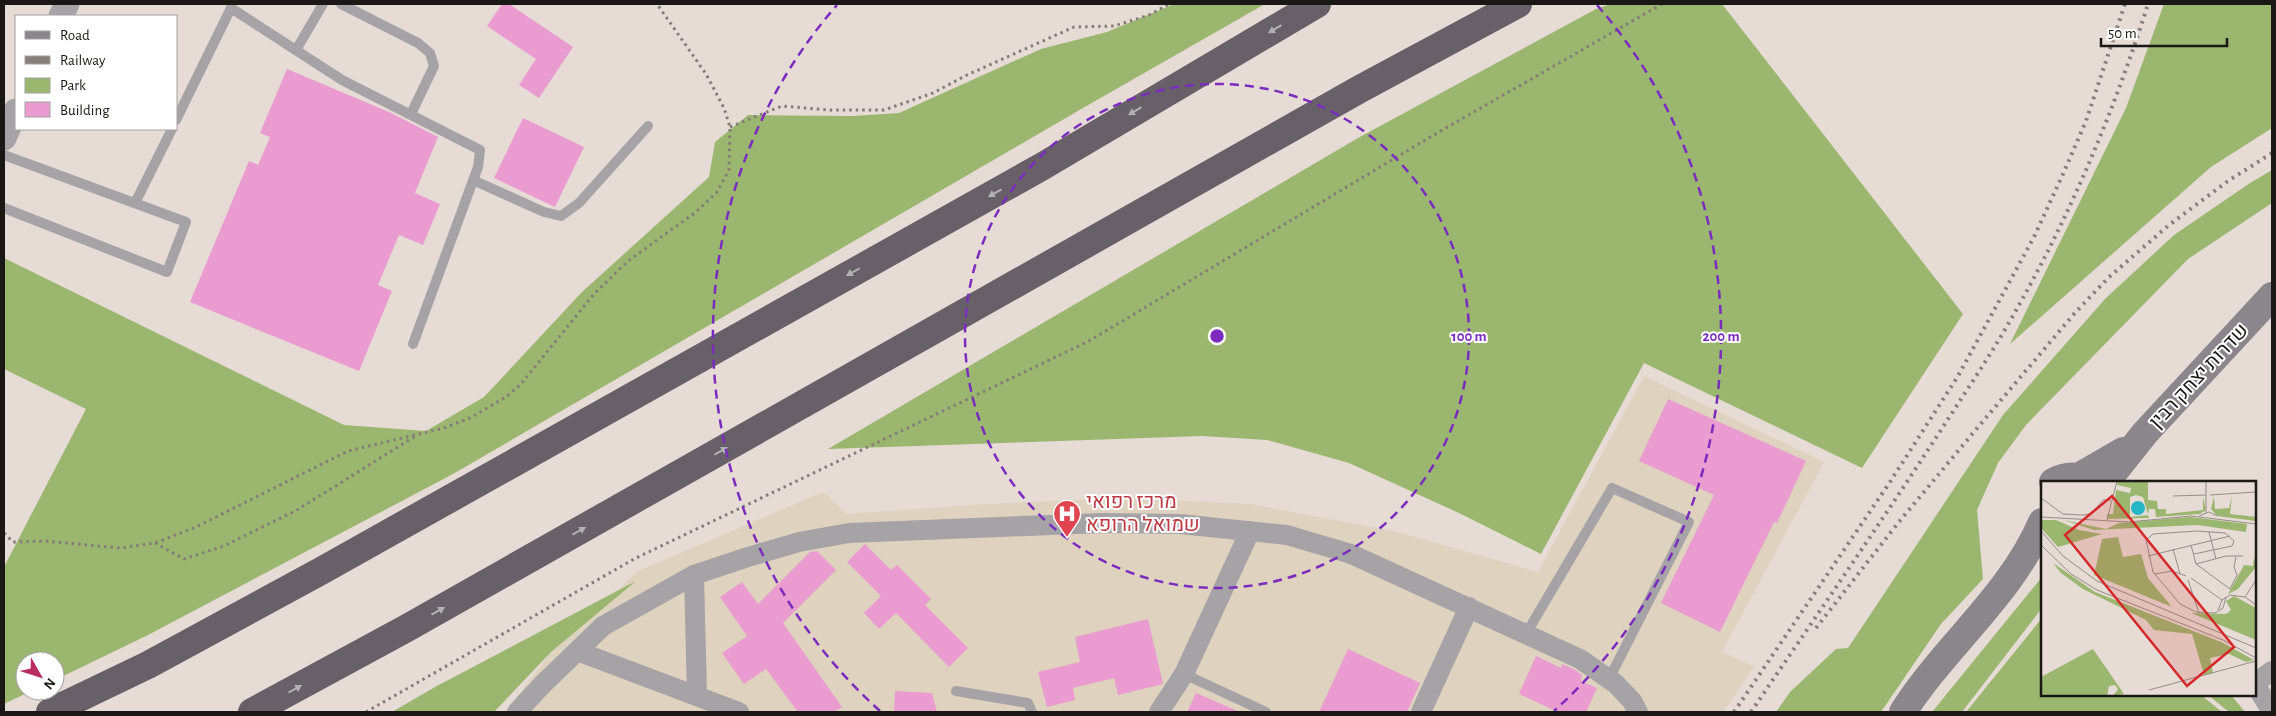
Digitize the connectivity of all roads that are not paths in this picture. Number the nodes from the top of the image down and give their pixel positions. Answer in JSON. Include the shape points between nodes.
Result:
{"nodes":[{"id":1,"x":323,"y":4,"type":"edge"},
{"id":2,"x":341,"y":4,"type":"edge"},
{"id":3,"x":1317,"y":4,"type":"edge"},
{"id":4,"x":1518,"y":4,"type":"edge"},
{"id":5,"x":296,"y":50,"type":"junction"},
{"id":6,"x":15,"y":113,"type":"edge"},
{"id":7,"x":411,"y":114,"type":"junction"},
{"id":8,"x":178,"y":116,"type":"edge"},
{"id":9,"x":648,"y":126,"type":"dead end"},
{"id":10,"x":172,"y":130,"type":"edge"},
{"id":11,"x":4,"y":138,"type":"edge"},
{"id":12,"x":4,"y":155,"type":"edge"},
{"id":13,"x":473,"y":180,"type":"junction"},
{"id":14,"x":135,"y":203,"type":"junction"},
{"id":15,"x":4,"y":208,"type":"edge"},
{"id":16,"x":2272,"y":296,"type":"edge"},
{"id":17,"x":412,"y":344,"type":"dead end"},
{"id":18,"x":2145,"y":433,"type":"junction"},
{"id":19,"x":2074,"y":480,"type":"edge"},
{"id":20,"x":2107,"y":481,"type":"edge"},
{"id":21,"x":2041,"y":524,"type":"edge"},
{"id":22,"x":1250,"y":531,"type":"junction"},
{"id":23,"x":2041,"y":551,"type":"edge"},
{"id":24,"x":694,"y":575,"type":"junction"},
{"id":25,"x":2009,"y":580,"type":"junction"},
{"id":26,"x":1469,"y":607,"type":"junction"},
{"id":27,"x":1526,"y":634,"type":"junction"},
{"id":28,"x":577,"y":651,"type":"junction"},
{"id":29,"x":2272,"y":671,"type":"edge"},
{"id":30,"x":1184,"y":674,"type":"junction"},
{"id":31,"x":1609,"y":679,"type":"junction"},
{"id":32,"x":2256,"y":683,"type":"edge"},
{"id":33,"x":2256,"y":686,"type":"edge"},
{"id":34,"x":956,"y":691,"type":"dead end"},
{"id":35,"x":697,"y":695,"type":"junction"},
{"id":36,"x":717,"y":708,"type":"edge"},
{"id":37,"x":50,"y":712,"type":"edge"},
{"id":38,"x":252,"y":712,"type":"edge"},
{"id":39,"x":517,"y":712,"type":"edge"},
{"id":40,"x":739,"y":712,"type":"edge"},
{"id":41,"x":1032,"y":712,"type":"edge"},
{"id":42,"x":1159,"y":712,"type":"edge"},
{"id":43,"x":1266,"y":712,"type":"edge"},
{"id":44,"x":1421,"y":712,"type":"edge"},
{"id":45,"x":1638,"y":712,"type":"edge"},
{"id":46,"x":1903,"y":712,"type":"edge"},
{"id":47,"x":2272,"y":712,"type":"edge"}],
"edges":[{"from":1,"to":5,"type":"lane"},
{"from":2,"to":7,"type":"lane","via":[[430,52],[434,66]]},
{"from":3,"to":37,"type":"highway","one_way":true,"via":[[1043,166],[330,566],[148,665]]},
{"from":38,"to":4,"type":"highway","one_way":true,"via":[[407,628],[1360,89]]},
{"from":5,"to":7,"type":"lane","via":[[342,80]]},
{"from":5,"to":8,"type":"lane","via":[[231,8]]},
{"from":6,"to":11,"type":"street"},
{"from":7,"to":13,"type":"lane","via":[[480,150]]},
{"from":9,"to":13,"type":"lane","via":[[579,203],[561,216],[544,212]]},
{"from":10,"to":14,"type":"lane"},
{"from":12,"to":14,"type":"lane"},
{"from":13,"to":17,"type":"lane"},
{"from":14,"to":15,"type":"lane","via":[[186,222],[167,272]]},
{"from":16,"to":18,"type":"main road","name":"שדרות יצחק רבין"},
{"from":18,"to":19,"type":"main road","name":"שדרות יצחק רבין","via":[[2110,460]]},
{"from":18,"to":20,"type":"main road","name":"שדרות יצחק רבין"},
{"from":21,"to":25,"type":"main road"},
{"from":22,"to":24,"type":"street","via":[[1180,524],[1101,523],[849,533],[799,542]]},
{"from":22,"to":26,"type":"street","via":[[1287,535],[1351,554]]},
{"from":22,"to":30,"type":"street"},
{"from":23,"to":25,"type":"main road"},
{"from":24,"to":28,"type":"street","via":[[603,626]]},
{"from":24,"to":35,"type":"street"},
{"from":25,"to":46,"type":"main road","via":[[1922,682]]},
{"from":26,"to":27,"type":"street"},
{"from":26,"to":44,"type":"street"},
{"from":27,"to":31,"type":"street","via":[[1580,659]]},
{"from":27,"to":31,"type":"lane","via":[[1612,488],[1688,522]]},
{"from":28,"to":35,"type":"street"},
{"from":28,"to":39,"type":"street"},
{"from":29,"to":32,"type":"street"},
{"from":30,"to":42,"type":"street"},
{"from":30,"to":43,"type":"lane"},
{"from":31,"to":45,"type":"street","via":[[1632,701]]},
{"from":33,"to":47,"type":"street"},
{"from":34,"to":41,"type":"lane","via":[[1028,703]]},
{"from":35,"to":36,"type":"street"},
{"from":36,"to":40,"type":"street"}]}
